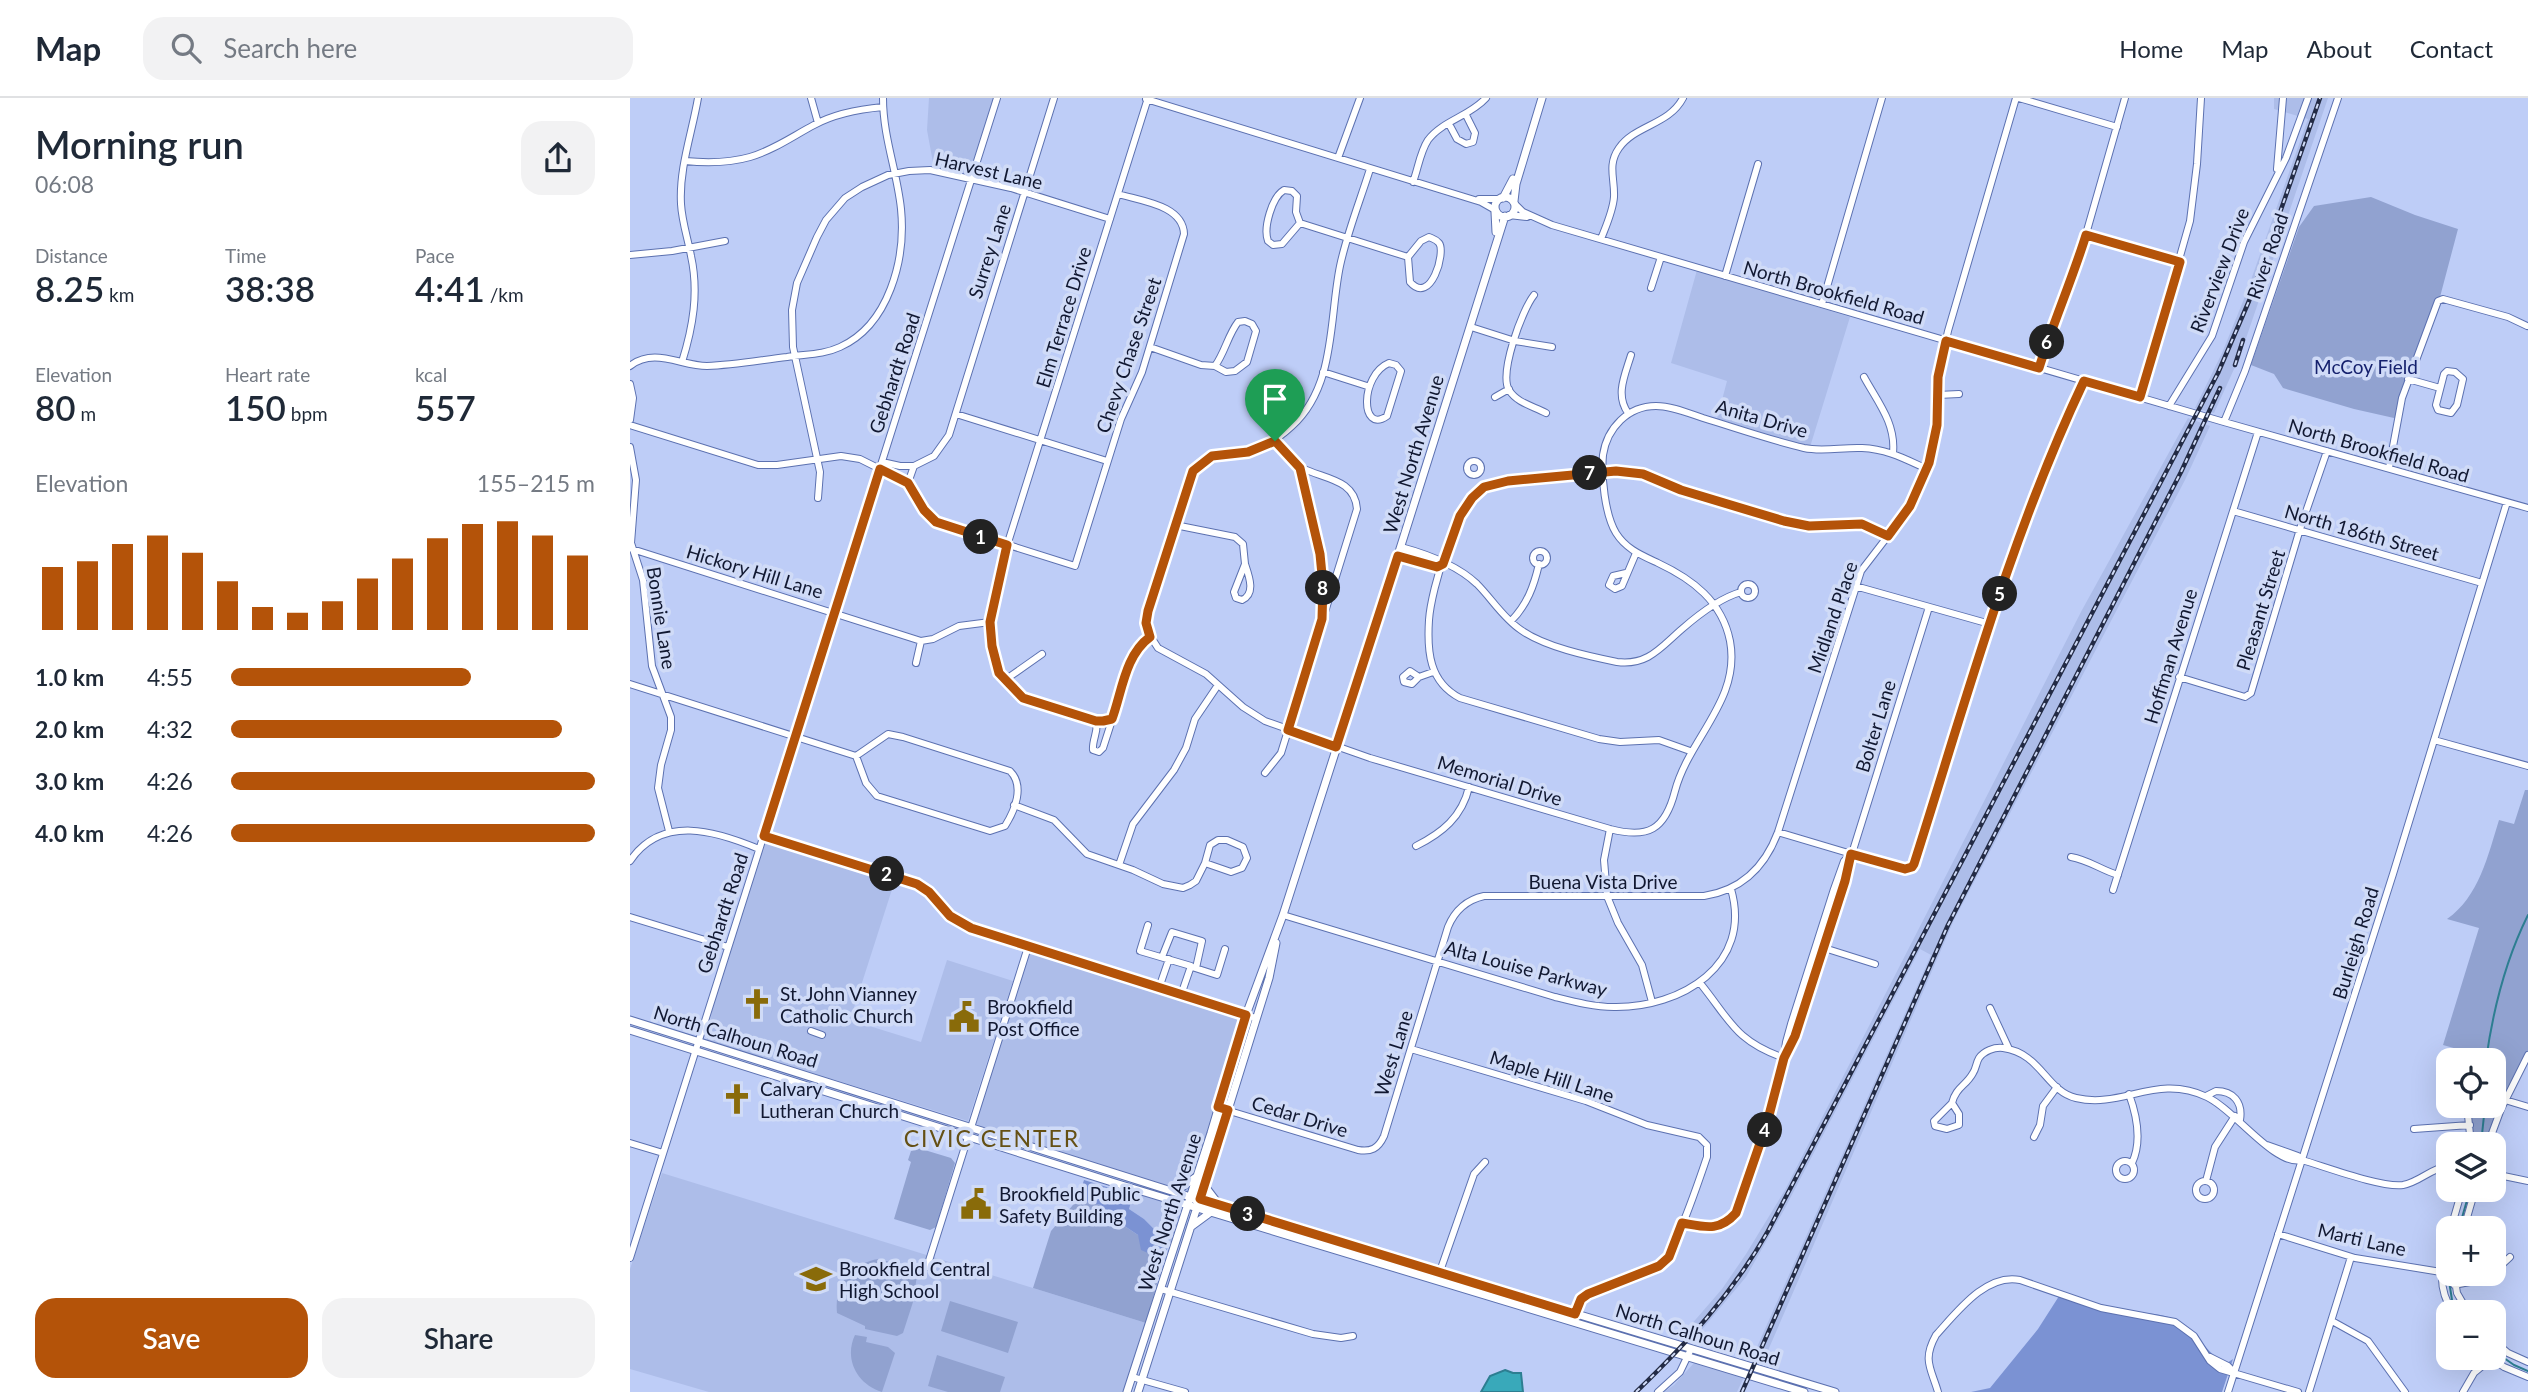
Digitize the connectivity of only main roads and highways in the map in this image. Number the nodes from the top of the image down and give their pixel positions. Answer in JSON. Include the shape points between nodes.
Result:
{"nodes":[{"id":1,"x":1542,"y":98,"type":"edge"},
{"id":2,"x":1530,"y":140,"type":"junction"},
{"id":3,"x":1501,"y":198,"type":"junction"},
{"id":4,"x":1514,"y":202,"type":"junction"},
{"id":5,"x":1495,"y":211,"type":"junction"},
{"id":6,"x":1507,"y":215,"type":"junction"},
{"id":7,"x":1487,"y":275,"type":"junction"},
{"id":8,"x":1282,"y":919,"type":"junction"},
{"id":9,"x":630,"y":1020,"type":"edge"},
{"id":10,"x":630,"y":1029,"type":"edge"},
{"id":11,"x":698,"y":1041,"type":"junction"},
{"id":12,"x":695,"y":1050,"type":"junction"},
{"id":13,"x":753,"y":1058,"type":"junction"},
{"id":14,"x":1211,"y":1133,"type":"junction"},
{"id":15,"x":1196,"y":1177,"type":"junction"},
{"id":16,"x":1204,"y":1185,"type":"junction"},
{"id":17,"x":1175,"y":1192,"type":"junction"},
{"id":18,"x":1170,"y":1199,"type":"junction"},
{"id":19,"x":1193,"y":1200,"type":"junction"},
{"id":20,"x":1220,"y":1206,"type":"junction"},
{"id":21,"x":1197,"y":1208,"type":"junction"},
{"id":22,"x":1211,"y":1212,"type":"junction"},
{"id":23,"x":1183,"y":1217,"type":"junction"},
{"id":24,"x":1191,"y":1228,"type":"junction"},
{"id":25,"x":1437,"y":1278,"type":"junction"},
{"id":26,"x":1690,"y":1353,"type":"junction"},
{"id":27,"x":1127,"y":1392,"type":"edge"},
{"id":28,"x":1138,"y":1392,"type":"edge"},
{"id":29,"x":1804,"y":1392,"type":"edge"},
{"id":30,"x":1835,"y":1392,"type":"edge"}],
"edges":[{"from":1,"to":2,"type":"main road"},
{"from":2,"to":3,"type":"main road","via":[[1509,190]]},
{"from":2,"to":4,"type":"main road"},
{"from":3,"to":4,"type":"main road"},
{"from":3,"to":5,"type":"main road"},
{"from":4,"to":6,"type":"main road","name":"West North Avenue"},
{"from":5,"to":6,"type":"main road"},
{"from":5,"to":7,"type":"main road","name":"West North Avenue","via":[[1497,227]]},
{"from":6,"to":7,"type":"main road","name":"West North Avenue"},
{"from":7,"to":8,"type":"main road","name":"West North Avenue"},
{"from":8,"to":14,"type":"main road","name":"West North Avenue","via":[[1246,1015]]},
{"from":8,"to":16,"type":"main road","name":"West North Avenue","via":[[1269,978]]},
{"from":9,"to":11,"type":"main road","name":"North Calhoun Road"},
{"from":10,"to":11,"type":"main road","via":[[694,1045]]},
{"from":10,"to":12,"type":"main road","name":"North Calhoun Road"},
{"from":11,"to":13,"type":"main road","name":"North Calhoun Road"},
{"from":12,"to":13,"type":"main road","via":[[701,1047]]},
{"from":12,"to":18,"type":"main road","name":"North Calhoun Road"},
{"from":13,"to":17,"type":"main road","name":"North Calhoun Road"},
{"from":14,"to":15,"type":"main road","name":"West North Avenue"},
{"from":14,"to":19,"type":"main road"},
{"from":15,"to":17,"type":"main road"},
{"from":15,"to":19,"type":"main road","name":"West North Avenue"},
{"from":16,"to":19,"type":"main road","name":"West North Avenue"},
{"from":16,"to":20,"type":"main road"},
{"from":17,"to":19,"type":"main road","name":"North Calhoun Road"},
{"from":18,"to":19,"type":"main road","name":"North Calhoun Road"},
{"from":18,"to":23,"type":"main road"},
{"from":19,"to":20,"type":"main road","name":"North Calhoun Road"},
{"from":19,"to":21,"type":"main road","name":"West North Avenue"},
{"from":19,"to":23,"type":"main road","name":"West North Avenue"},
{"from":20,"to":25,"type":"main road","name":"North Calhoun Road"},
{"from":21,"to":22,"type":"main road","name":"North Calhoun Road"},
{"from":21,"to":24,"type":"main road","name":"West North Avenue"},
{"from":22,"to":24,"type":"main road"},
{"from":22,"to":25,"type":"main road","name":"North Calhoun Road"},
{"from":23,"to":27,"type":"main road","name":"West North Avenue"},
{"from":24,"to":28,"type":"main road","name":"West North Avenue"},
{"from":25,"to":26,"type":"main road","name":"North Calhoun Road"},
{"from":26,"to":29,"type":"main road","name":"North Calhoun Road"},
{"from":26,"to":30,"type":"main road","name":"North Calhoun Road"}]}
